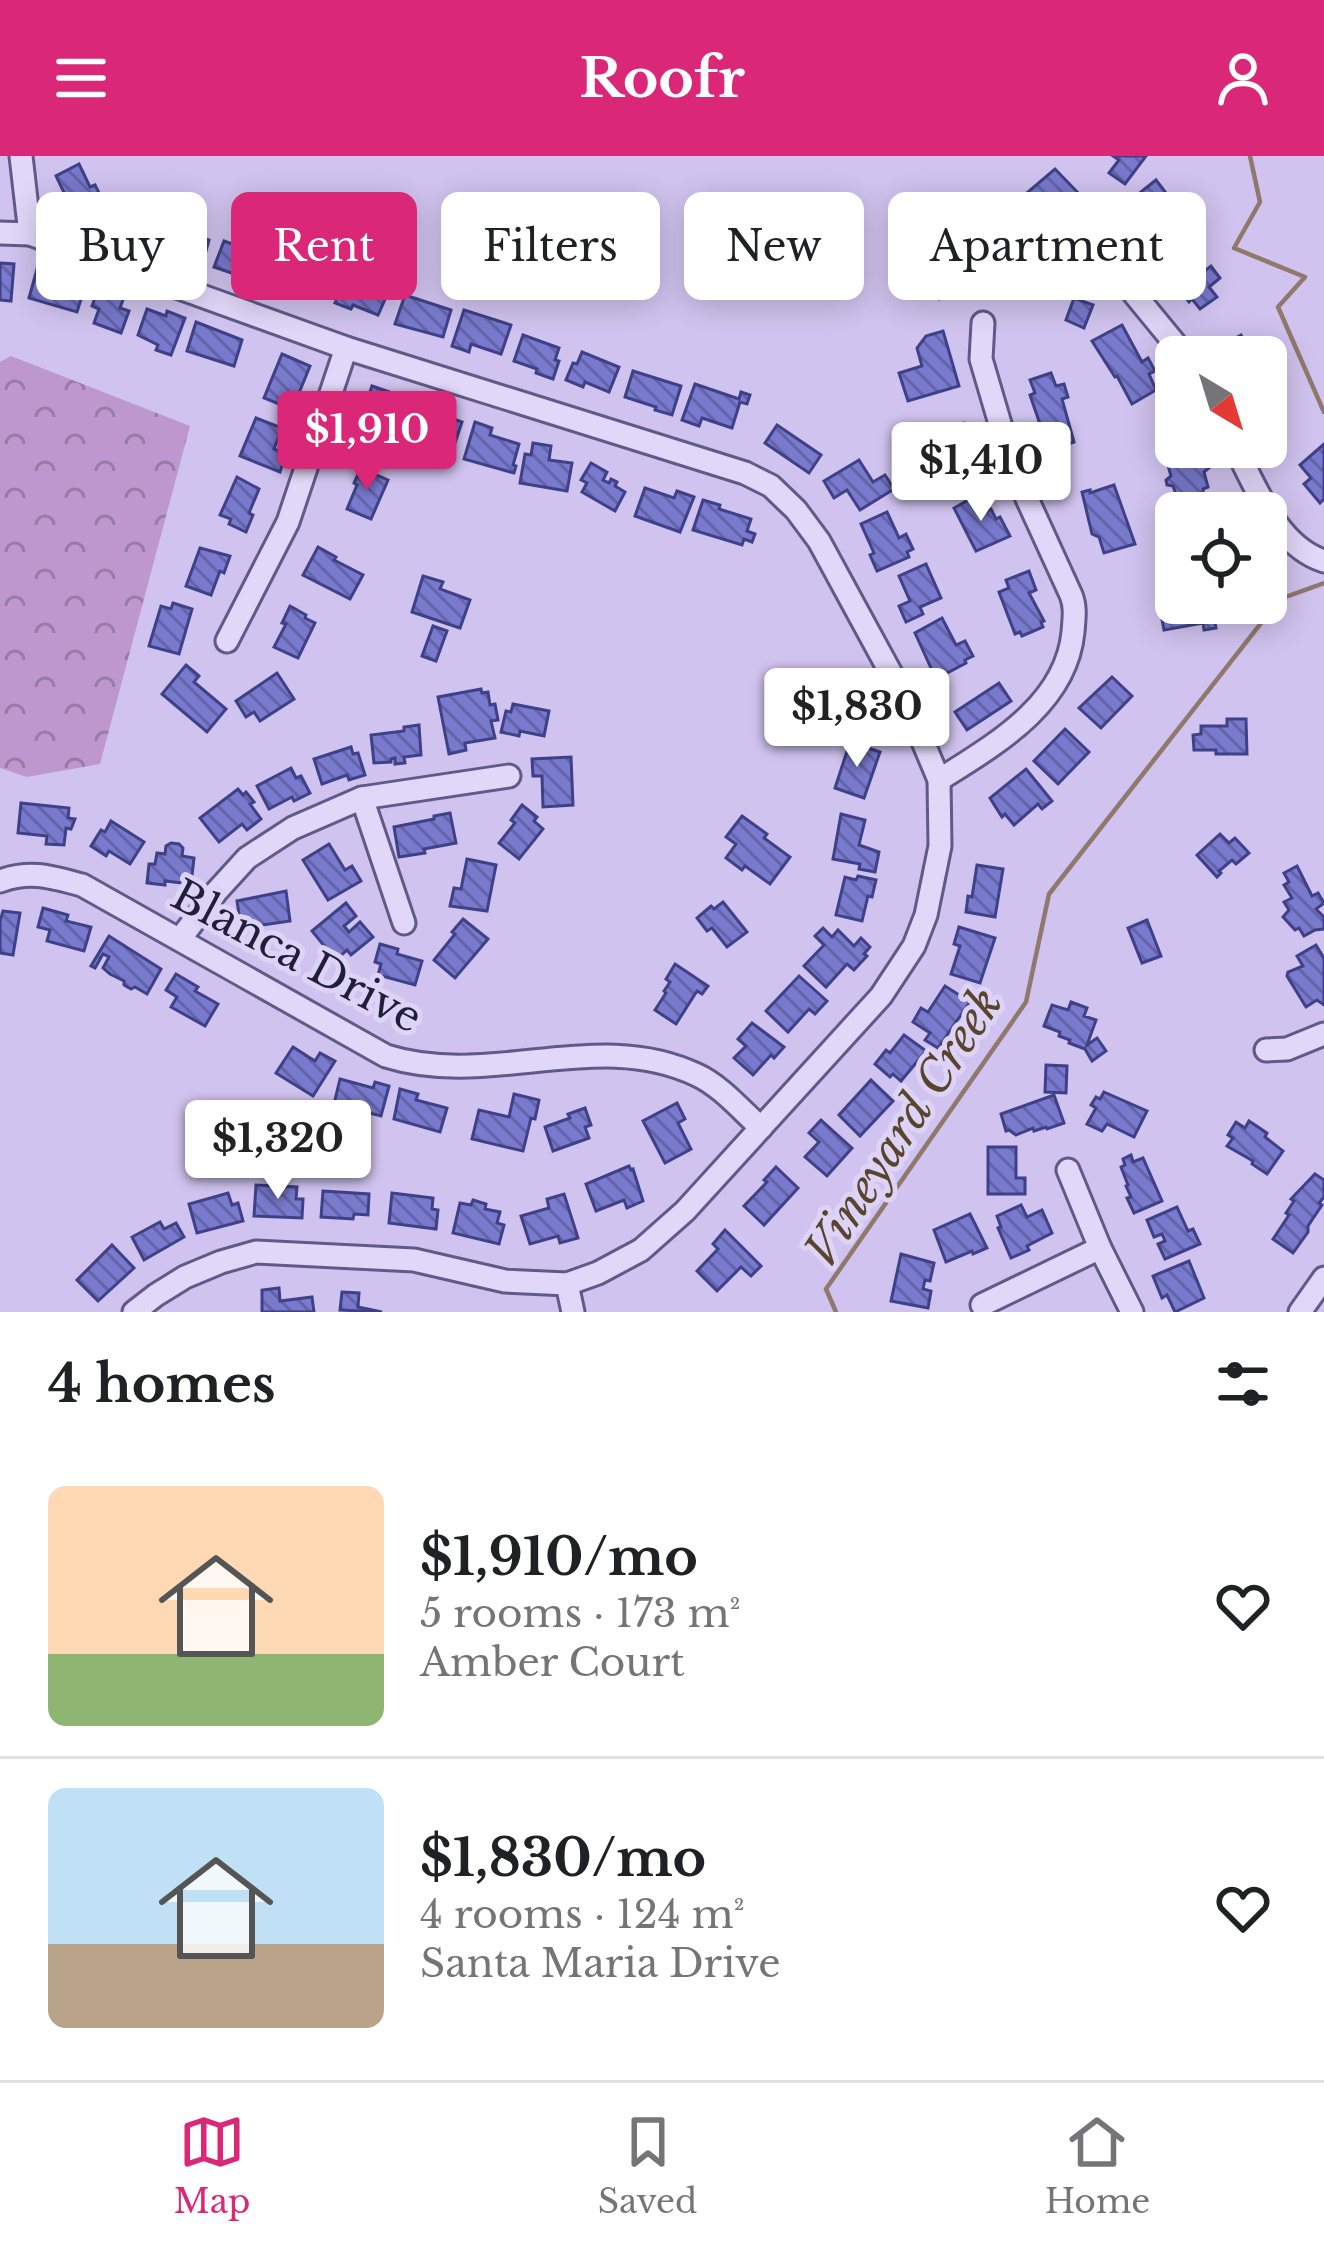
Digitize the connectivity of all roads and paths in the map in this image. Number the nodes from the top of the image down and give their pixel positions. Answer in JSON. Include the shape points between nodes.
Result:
{"nodes":[{"id":1,"x":21,"y":156,"type":"edge"},
{"id":2,"x":0,"y":232,"type":"edge"},
{"id":3,"x":30,"y":234,"type":"junction"},
{"id":4,"x":1139,"y":300,"type":"edge"},
{"id":5,"x":983,"y":323,"type":"dead end"},
{"id":6,"x":1169,"y":336,"type":"edge"},
{"id":7,"x":346,"y":348,"type":"junction"},
{"id":8,"x":1247,"y":468,"type":"edge"},
{"id":9,"x":1324,"y":561,"type":"edge"},
{"id":10,"x":227,"y":641,"type":"dead end"},
{"id":11,"x":508,"y":776,"type":"dead end"},
{"id":12,"x":939,"y":780,"type":"junction"},
{"id":13,"x":362,"y":798,"type":"junction"},
{"id":14,"x":0,"y":881,"type":"edge"},
{"id":15,"x":404,"y":923,"type":"dead end"},
{"id":16,"x":180,"y":939,"type":"junction"},
{"id":17,"x":1324,"y":1034,"type":"edge"},
{"id":18,"x":1266,"y":1050,"type":"dead end"},
{"id":19,"x":761,"y":1128,"type":"junction"},
{"id":20,"x":1068,"y":1170,"type":"dead end"},
{"id":21,"x":1100,"y":1248,"type":"junction"},
{"id":22,"x":1324,"y":1278,"type":"edge"},
{"id":23,"x":567,"y":1284,"type":"junction"},
{"id":24,"x":982,"y":1305,"type":"dead end"},
{"id":25,"x":134,"y":1312,"type":"edge"},
{"id":26,"x":573,"y":1312,"type":"edge"},
{"id":27,"x":1132,"y":1312,"type":"edge"},
{"id":28,"x":1300,"y":1312,"type":"edge"}],
"edges":[{"from":1,"to":3,"type":"street"},
{"from":2,"to":3,"type":"street"},
{"from":3,"to":7,"type":"street"},
{"from":4,"to":6,"type":"street"},
{"from":5,"to":12,"type":"street","via":[[981,358],[1012,468],[1075,604],[1073,631],[1070,654],[1038,706]]},
{"from":7,"to":10,"type":"street","via":[[288,522]]},
{"from":7,"to":12,"type":"street","via":[[771,486],[819,541],[906,700]]},
{"from":8,"to":9,"type":"street","via":[[1279,527]]},
{"from":11,"to":13,"type":"street"},
{"from":12,"to":19,"type":"street","via":[[937,862],[914,946],[881,996]]},
{"from":13,"to":15,"type":"street"},
{"from":13,"to":16,"type":"street","via":[[247,858]]},
{"from":14,"to":16,"type":"street","name":"Blanca Drive","via":[[32,874],[82,885]]},
{"from":16,"to":19,"type":"street","name":"Blanca Drive","via":[[410,1064],[641,1057],[701,1077]]},
{"from":17,"to":18,"type":"street"},
{"from":19,"to":23,"type":"street","via":[[641,1250]]},
{"from":20,"to":21,"type":"street"},
{"from":21,"to":24,"type":"street"},
{"from":21,"to":27,"type":"street"},
{"from":22,"to":28,"type":"street"},
{"from":23,"to":25,"type":"street","via":[[505,1281],[415,1260],[256,1252],[185,1277]]},
{"from":23,"to":26,"type":"street"}]}
